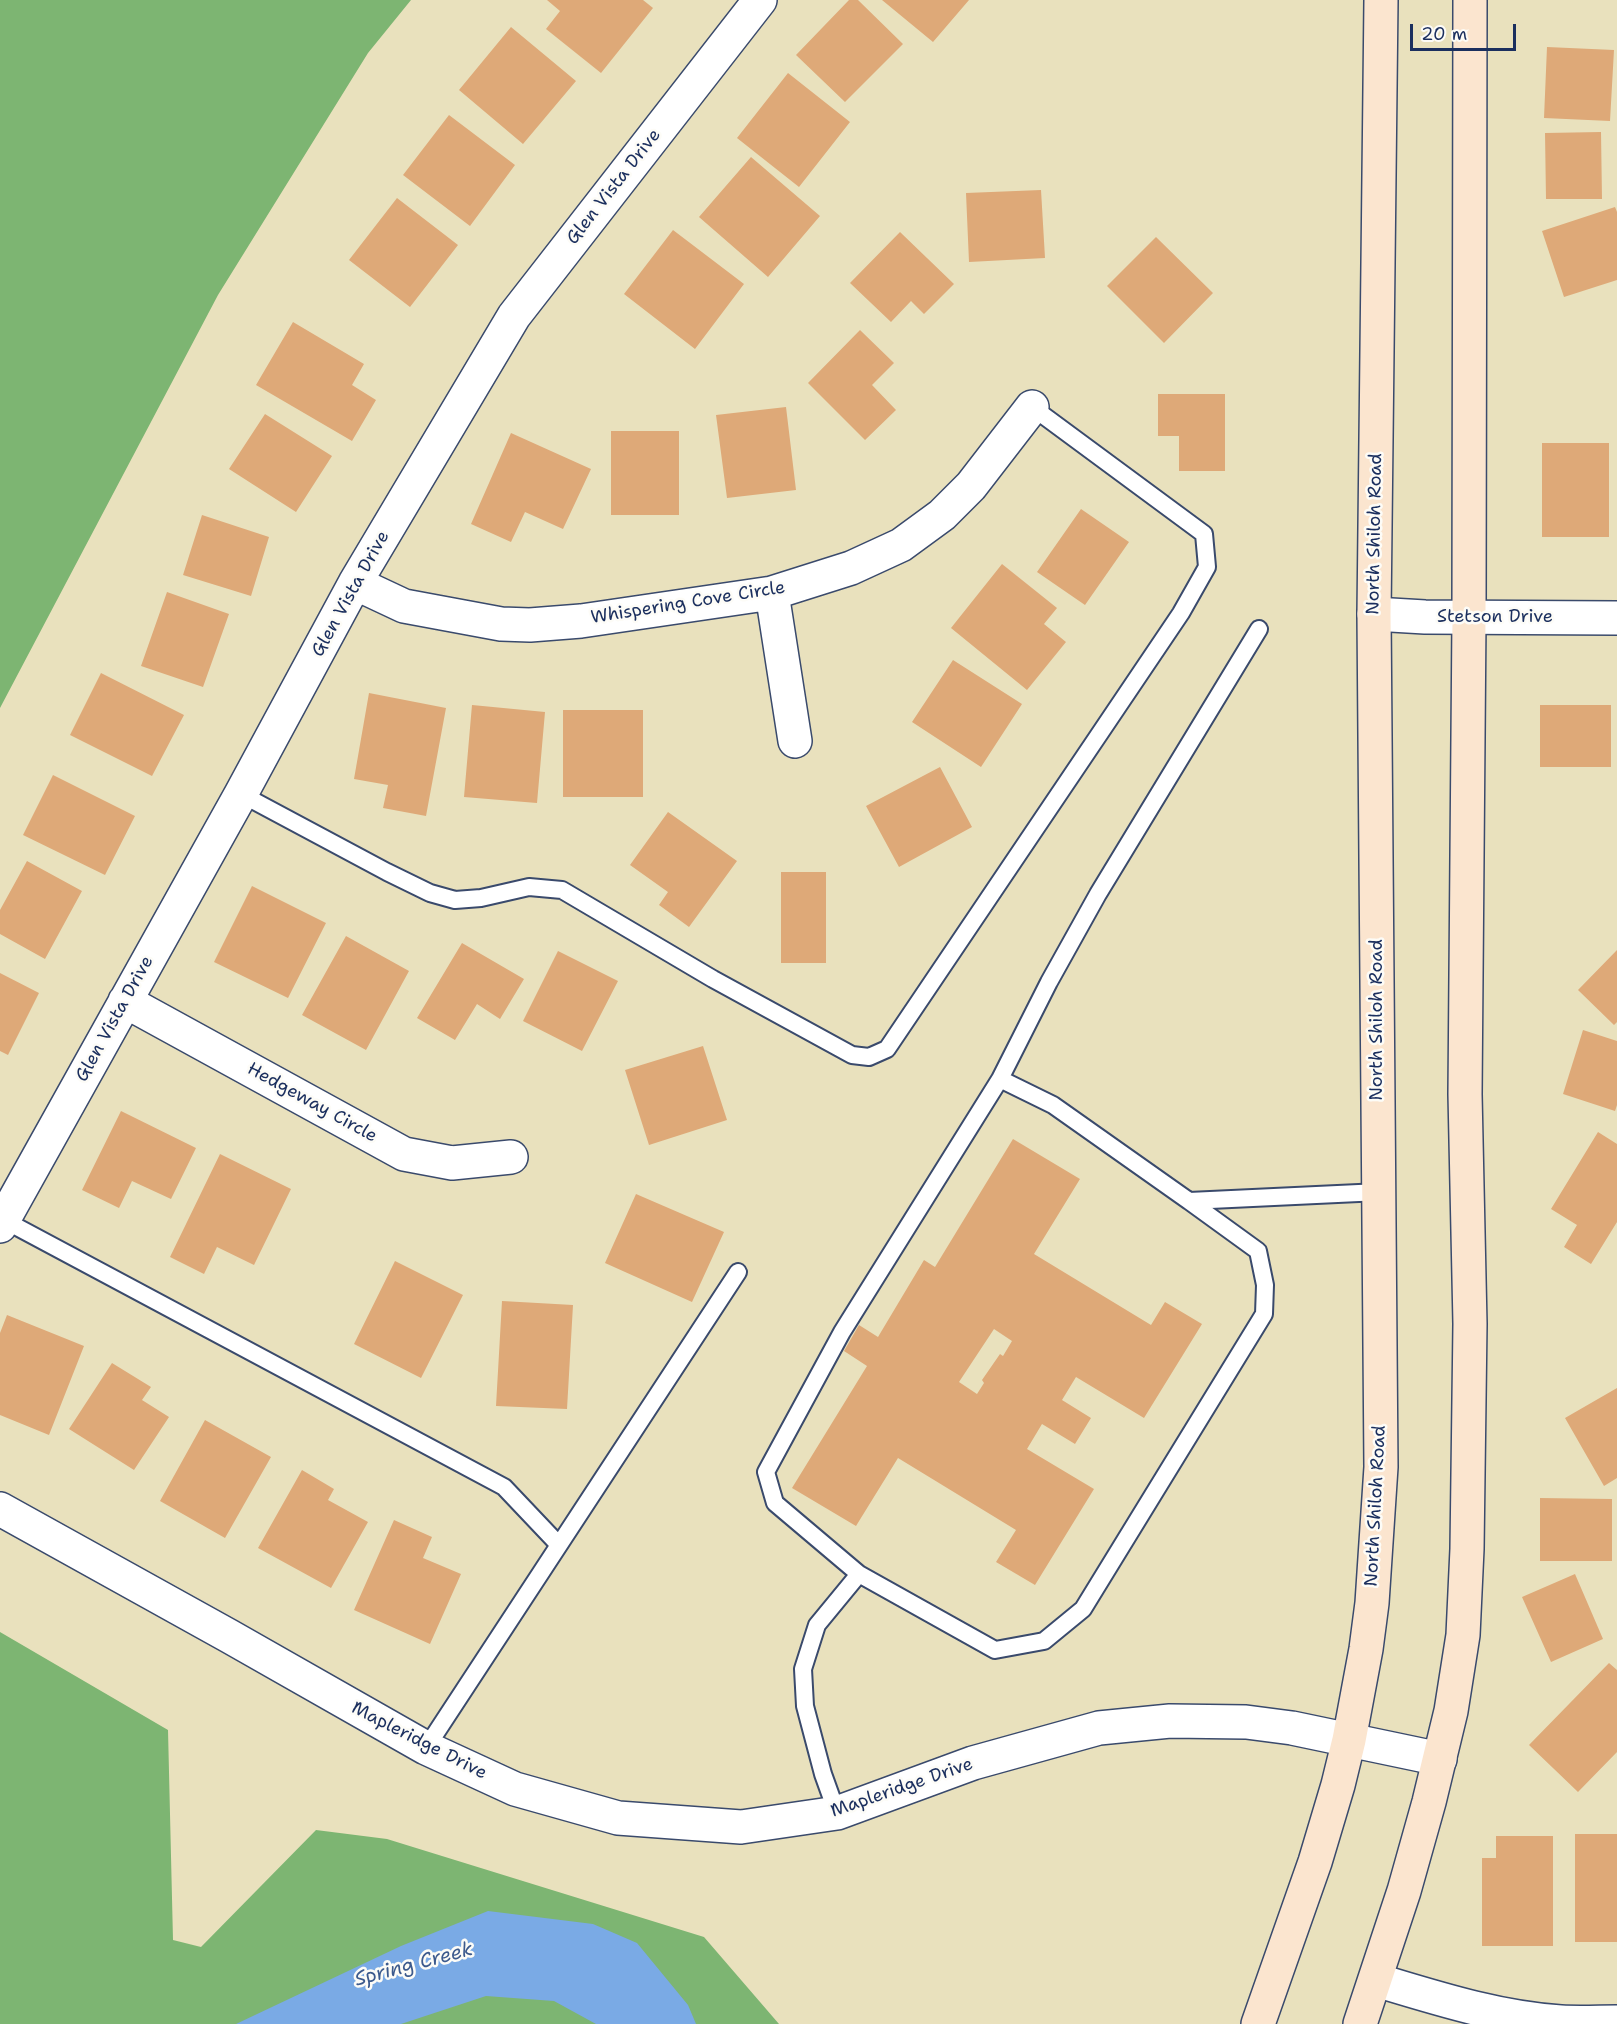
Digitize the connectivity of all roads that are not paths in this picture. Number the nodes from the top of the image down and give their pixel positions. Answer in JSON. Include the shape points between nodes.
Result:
{"nodes":[{"id":1,"x":760,"y":0,"type":"edge"},
{"id":2,"x":1381,"y":0,"type":"edge"},
{"id":3,"x":1470,"y":0,"type":"edge"},
{"id":4,"x":1032,"y":407,"type":"joint"},
{"id":5,"x":354,"y":583,"type":"junction"},
{"id":6,"x":772,"y":593,"type":"junction"},
{"id":7,"x":1374,"y":614,"type":"junction"},
{"id":8,"x":1469,"y":618,"type":"junction"},
{"id":9,"x":1617,"y":618,"type":"edge"},
{"id":10,"x":1258,"y":629,"type":"dead end"},
{"id":11,"x":795,"y":741,"type":"dead end"},
{"id":12,"x":241,"y":794,"type":"junction"},
{"id":13,"x":125,"y":1001,"type":"junction"},
{"id":14,"x":1000,"y":1079,"type":"junction"},
{"id":15,"x":511,"y":1157,"type":"dead end"},
{"id":16,"x":1380,"y":1192,"type":"junction"},
{"id":17,"x":1189,"y":1201,"type":"junction"},
{"id":18,"x":2,"y":1223,"type":"edge"},
{"id":19,"x":738,"y":1272,"type":"dead end"},
{"id":20,"x":0,"y":1509,"type":"edge"},
{"id":21,"x":559,"y":1545,"type":"junction"},
{"id":22,"x":859,"y":1574,"type":"junction"},
{"id":23,"x":1349,"y":1740,"type":"junction"},
{"id":24,"x":426,"y":1748,"type":"junction"},
{"id":25,"x":1440,"y":1759,"type":"junction"},
{"id":26,"x":837,"y":1813,"type":"junction"},
{"id":27,"x":1376,"y":1980,"type":"junction"},
{"id":28,"x":1617,"y":2022,"type":"edge"},
{"id":29,"x":1258,"y":2024,"type":"edge"},
{"id":30,"x":1360,"y":2024,"type":"edge"}],
"edges":[{"from":1,"to":5,"type":"street","name":"Glen Vista Drive","via":[[514,316]]},
{"from":2,"to":7,"type":"main road","name":"North Shiloh Road"},
{"from":3,"to":8,"type":"main road"},
{"from":4,"to":6,"type":"street","name":"Whispering Cove Circle","via":[[971,486],[942,515],[901,545],[851,568]]},
{"from":4,"to":12,"type":"lane","via":[[1204,534],[1207,567],[1181,613],[887,1049],[869,1057],[852,1055],[713,980],[562,890],[530,887],[455,900],[430,893]]},
{"from":5,"to":6,"type":"street","name":"Whispering Cove Circle","via":[[404,606],[501,624],[530,625]]},
{"from":5,"to":12,"type":"street","name":"Glen Vista Drive"},
{"from":6,"to":11,"type":"street"},
{"from":7,"to":8,"type":"street","name":"Stetson Drive"},
{"from":7,"to":16,"type":"main road","name":"North Shiloh Road"},
{"from":8,"to":9,"type":"street","name":"Stetson Drive"},
{"from":8,"to":25,"type":"main road","via":[[1467,1549],[1463,1635]]},
{"from":10,"to":14,"type":"lane","via":[[1098,894]]},
{"from":12,"to":13,"type":"street","name":"Glen Vista Drive"},
{"from":13,"to":15,"type":"street","name":"Hedgeway Circle","via":[[404,1154],[452,1163]]},
{"from":13,"to":18,"type":"street","name":"Glen Vista Drive"},
{"from":14,"to":17,"type":"lane","via":[[1053,1105]]},
{"from":14,"to":22,"type":"lane","via":[[842,1332],[766,1472],[775,1503]]},
{"from":16,"to":17,"type":"lane"},
{"from":16,"to":23,"type":"main road","name":"North Shiloh Road","via":[[1381,1467],[1372,1603]]},
{"from":17,"to":22,"type":"lane","via":[[1258,1251],[1265,1285],[1264,1314],[1083,1609],[1044,1641],[995,1650]]},
{"from":18,"to":21,"type":"lane","via":[[504,1487]]},
{"from":19,"to":21,"type":"lane"},
{"from":20,"to":24,"type":"street","name":"Mapleridge Drive"},
{"from":21,"to":24,"type":"lane"},
{"from":22,"to":26,"type":"lane","via":[[817,1624],[803,1669],[805,1706]]},
{"from":23,"to":25,"type":"street","name":"Mapleridge Drive"},
{"from":23,"to":26,"type":"street","name":"Mapleridge Drive","via":[[1246,1722],[1170,1721],[1099,1728],[973,1763]]},
{"from":23,"to":29,"type":"main road","name":"North Shiloh Road","via":[[1315,1862]]},
{"from":24,"to":26,"type":"street","name":"Mapleridge Drive","via":[[516,1789],[618,1818],[741,1827]]},
{"from":25,"to":27,"type":"main road"},
{"from":27,"to":28,"type":"street","via":[[1511,2015],[1561,2022]]},
{"from":27,"to":30,"type":"main road"}]}
